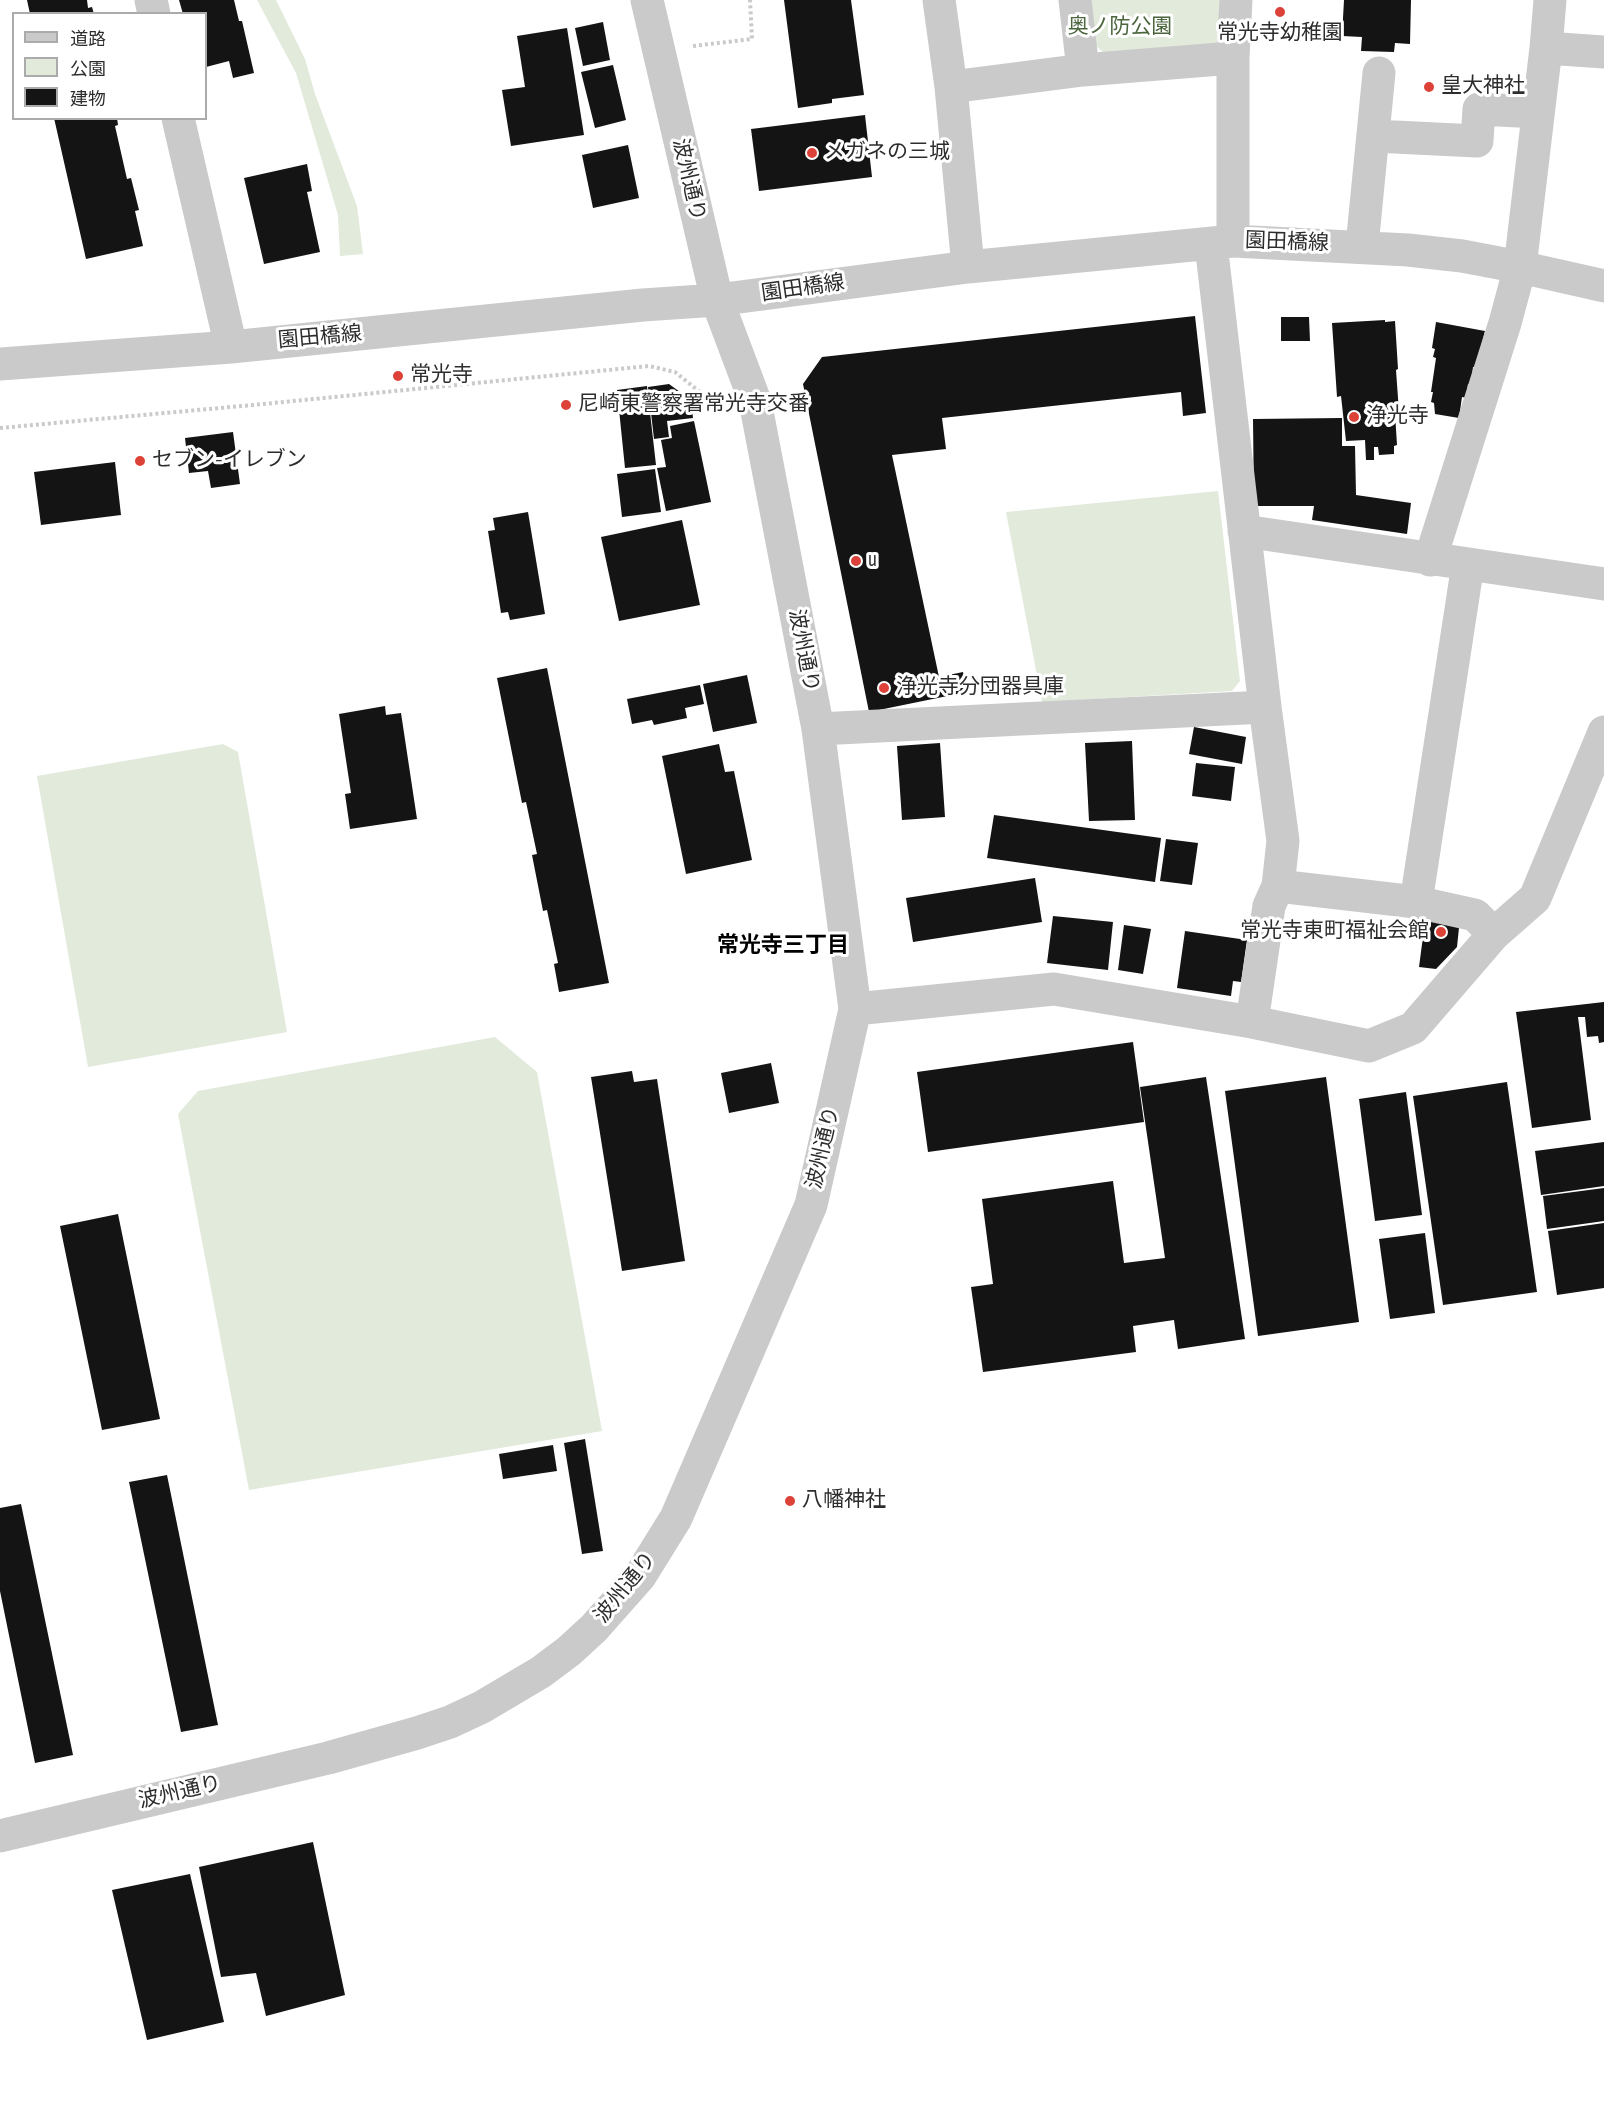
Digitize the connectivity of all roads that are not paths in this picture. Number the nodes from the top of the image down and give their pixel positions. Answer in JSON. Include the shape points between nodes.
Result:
{"nodes":[{"id":1,"x":647,"y":0,"type":"edge"},
{"id":2,"x":939,"y":0,"type":"edge"},
{"id":3,"x":1075,"y":0,"type":"edge"},
{"id":4,"x":1236,"y":0,"type":"edge"},
{"id":5,"x":1550,"y":0,"type":"edge"},
{"id":6,"x":1546,"y":48,"type":"junction"},
{"id":7,"x":1604,"y":52,"type":"edge"},
{"id":8,"x":1233,"y":58,"type":"junction"},
{"id":9,"x":1083,"y":70,"type":"junction"},
{"id":10,"x":1379,"y":73,"type":"dead end"},
{"id":11,"x":951,"y":87,"type":"junction"},
{"id":12,"x":1538,"y":112,"type":"junction"},
{"id":13,"x":178,"y":120,"type":"edge"},
{"id":14,"x":1374,"y":135,"type":"junction"},
{"id":15,"x":1222,"y":243,"type":"junction"},
{"id":16,"x":1362,"y":246,"type":"junction"},
{"id":17,"x":968,"y":267,"type":"junction"},
{"id":18,"x":1520,"y":267,"type":"junction"},
{"id":19,"x":1604,"y":285,"type":"edge"},
{"id":20,"x":717,"y":300,"type":"junction"},
{"id":21,"x":231,"y":347,"type":"junction"},
{"id":22,"x":0,"y":364,"type":"edge"},
{"id":23,"x":1244,"y":531,"type":"junction"},
{"id":24,"x":1430,"y":560,"type":"junction"},
{"id":25,"x":1468,"y":564,"type":"junction"},
{"id":26,"x":1604,"y":584,"type":"edge"},
{"id":27,"x":1264,"y":707,"type":"junction"},
{"id":28,"x":818,"y":729,"type":"junction"},
{"id":29,"x":1604,"y":732,"type":"edge"},
{"id":30,"x":1278,"y":886,"type":"junction"},
{"id":31,"x":1416,"y":902,"type":"junction"},
{"id":32,"x":1494,"y":934,"type":"junction"},
{"id":33,"x":855,"y":1009,"type":"junction"},
{"id":34,"x":1252,"y":1022,"type":"junction"},
{"id":35,"x":0,"y":1836,"type":"edge"}],
"edges":[{"from":1,"to":20,"type":"street","name":"波州通り"},
{"from":2,"to":11,"type":"street"},
{"from":3,"to":9,"type":"street"},
{"from":4,"to":8,"type":"street"},
{"from":5,"to":6,"type":"street"},
{"from":6,"to":7,"type":"street"},
{"from":6,"to":12,"type":"street"},
{"from":8,"to":9,"type":"street"},
{"from":8,"to":15,"type":"street"},
{"from":9,"to":11,"type":"street"},
{"from":10,"to":14,"type":"street"},
{"from":11,"to":17,"type":"street"},
{"from":12,"to":14,"type":"street","via":[[1479,109],[1477,141]]},
{"from":12,"to":18,"type":"street"},
{"from":13,"to":21,"type":"street"},
{"from":14,"to":16,"type":"street"},
{"from":15,"to":16,"type":"street","name":"園田橋線"},
{"from":15,"to":17,"type":"street","name":"園田橋線"},
{"from":15,"to":23,"type":"street"},
{"from":16,"to":18,"type":"street","name":"園田橋線","via":[[1462,256]]},
{"from":17,"to":20,"type":"street","name":"園田橋線"},
{"from":18,"to":19,"type":"street","name":"園田橋線"},
{"from":18,"to":24,"type":"street"},
{"from":20,"to":21,"type":"street","name":"園田橋線"},
{"from":20,"to":28,"type":"street","name":"波州通り","via":[[755,401]]},
{"from":21,"to":22,"type":"street","name":"園田橋線"},
{"from":23,"to":24,"type":"street"},
{"from":23,"to":27,"type":"street"},
{"from":24,"to":25,"type":"street"},
{"from":25,"to":26,"type":"street"},
{"from":25,"to":31,"type":"street"},
{"from":27,"to":28,"type":"street"},
{"from":27,"to":30,"type":"street","via":[[1283,841]]},
{"from":28,"to":33,"type":"street","name":"波州通り"},
{"from":29,"to":32,"type":"street","via":[[1535,898]]},
{"from":30,"to":31,"type":"street"},
{"from":30,"to":34,"type":"street","via":[[1269,906]]},
{"from":31,"to":32,"type":"street","via":[[1475,915]]},
{"from":32,"to":34,"type":"street","via":[[1413,1028],[1369,1046]]},
{"from":33,"to":34,"type":"street","via":[[1054,989]]},
{"from":33,"to":35,"type":"street","name":"波州通り","via":[[811,1205],[676,1518],[640,1576],[594,1628],[542,1672],[450,1722],[328,1758]]}]}
